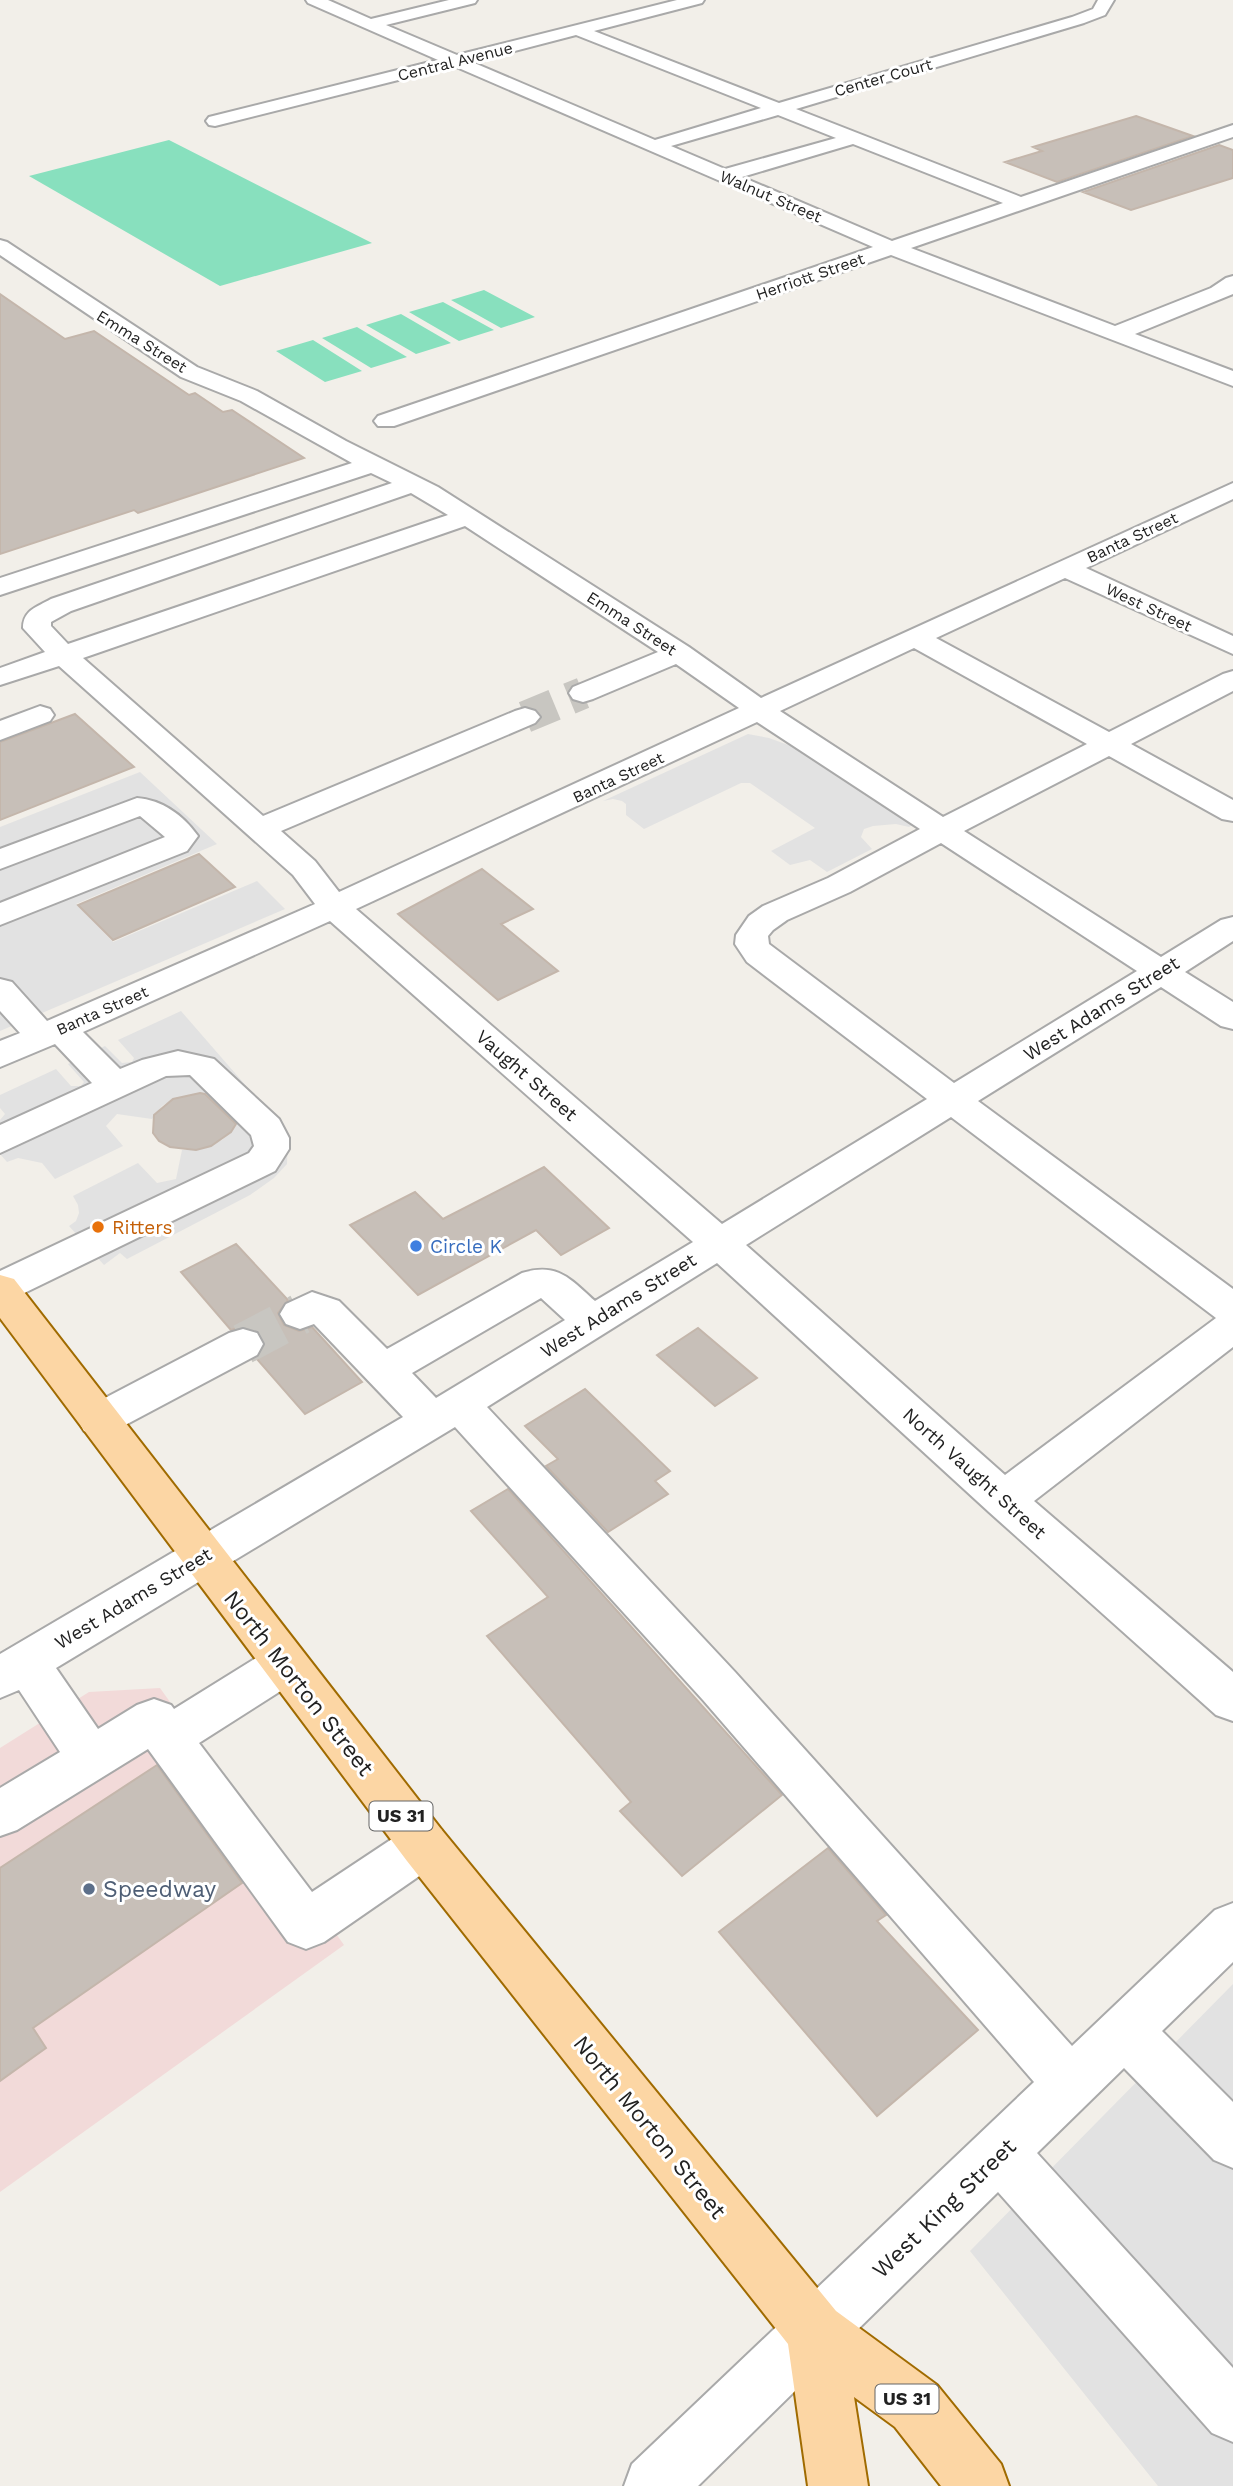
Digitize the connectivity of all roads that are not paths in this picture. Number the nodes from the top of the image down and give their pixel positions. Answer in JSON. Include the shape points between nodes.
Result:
{"nodes":[{"id":1,"x":314,"y":0,"type":"edge"},
{"id":2,"x":469,"y":0,"type":"edge"},
{"id":3,"x":619,"y":0,"type":"edge"},
{"id":4,"x":696,"y":0,"type":"edge"},
{"id":5,"x":1106,"y":0,"type":"edge"},
{"id":6,"x":651,"y":11,"type":"junction"},
{"id":7,"x":369,"y":24,"type":"junction"},
{"id":8,"x":578,"y":30,"type":"junction"},
{"id":9,"x":456,"y":61,"type":"junction"},
{"id":10,"x":780,"y":109,"type":"junction"},
{"id":11,"x":215,"y":121,"type":"dead end"},
{"id":12,"x":1233,"y":131,"type":"edge"},
{"id":13,"x":855,"y":138,"type":"junction"},
{"id":14,"x":653,"y":146,"type":"junction"},
{"id":15,"x":723,"y":176,"type":"junction"},
{"id":16,"x":1022,"y":204,"type":"junction"},
{"id":17,"x":892,"y":248,"type":"junction"},
{"id":18,"x":8,"y":252,"type":"edge"},
{"id":19,"x":1233,"y":282,"type":"edge"},
{"id":20,"x":1115,"y":334,"type":"junction"},
{"id":21,"x":1233,"y":379,"type":"edge"},
{"id":22,"x":386,"y":421,"type":"dead end"},
{"id":23,"x":373,"y":464,"type":"junction"},
{"id":24,"x":413,"y":484,"type":"junction"},
{"id":25,"x":1233,"y":490,"type":"edge"},
{"id":26,"x":467,"y":517,"type":"junction"},
{"id":27,"x":1065,"y":568,"type":"junction"},
{"id":28,"x":0,"y":587,"type":"edge"},
{"id":29,"x":918,"y":639,"type":"junction"},
{"id":30,"x":1233,"y":646,"type":"edge"},
{"id":31,"x":679,"y":653,"type":"junction"},
{"id":32,"x":63,"y":655,"type":"junction"},
{"id":33,"x":0,"y":677,"type":"edge"},
{"id":34,"x":1233,"y":680,"type":"edge"},
{"id":35,"x":583,"y":693,"type":"tunnel mouth"},
{"id":36,"x":761,"y":711,"type":"junction"},
{"id":37,"x":40,"y":715,"type":"dead end"},
{"id":38,"x":525,"y":718,"type":"tunnel mouth"},
{"id":39,"x":0,"y":731,"type":"edge"},
{"id":40,"x":1111,"y":743,"type":"junction"},
{"id":41,"x":1233,"y":812,"type":"edge"},
{"id":42,"x":261,"y":828,"type":"junction"},
{"id":43,"x":943,"y":831,"type":"junction"},
{"id":44,"x":0,"y":860,"type":"edge"},
{"id":45,"x":334,"y":907,"type":"junction"},
{"id":46,"x":0,"y":915,"type":"edge"},
{"id":47,"x":1233,"y":927,"type":"edge"},
{"id":48,"x":1160,"y":971,"type":"junction"},
{"id":49,"x":0,"y":990,"type":"edge"},
{"id":50,"x":1233,"y":1018,"type":"edge"},
{"id":51,"x":51,"y":1033,"type":"junction"},
{"id":52,"x":0,"y":1055,"type":"edge"},
{"id":53,"x":116,"y":1086,"type":"junction"},
{"id":54,"x":950,"y":1101,"type":"junction"},
{"id":55,"x":0,"y":1140,"type":"edge"},
{"id":56,"x":719,"y":1243,"type":"junction"},
{"id":57,"x":0,"y":1289,"type":"edge"},
{"id":58,"x":1233,"y":1310,"type":"edge"},
{"id":59,"x":300,"y":1314,"type":"tunnel mouth"},
{"id":60,"x":592,"y":1321,"type":"junction"},
{"id":61,"x":1233,"y":1326,"type":"edge"},
{"id":62,"x":243,"y":1344,"type":"tunnel mouth"},
{"id":63,"x":384,"y":1370,"type":"junction"},
{"id":64,"x":445,"y":1412,"type":"junction"},
{"id":65,"x":99,"y":1420,"type":"junction"},
{"id":66,"x":1004,"y":1500,"type":"junction"},
{"id":67,"x":202,"y":1557,"type":"junction"},
{"id":68,"x":285,"y":1664,"type":"junction"},
{"id":69,"x":13,"y":1670,"type":"edge"},
{"id":70,"x":1233,"y":1701,"type":"edge"},
{"id":71,"x":168,"y":1738,"type":"junction"},
{"id":72,"x":91,"y":1758,"type":"junction"},
{"id":73,"x":0,"y":1814,"type":"edge"},
{"id":74,"x":424,"y":1845,"type":"junction"},
{"id":75,"x":1233,"y":1927,"type":"edge"},
{"id":76,"x":1126,"y":2032,"type":"junction"},
{"id":77,"x":1071,"y":2084,"type":"junction"},
{"id":78,"x":1233,"y":2141,"type":"edge"},
{"id":79,"x":1001,"y":2154,"type":"junction"},
{"id":80,"x":815,"y":2333,"type":"junction"},
{"id":81,"x":1233,"y":2412,"type":"edge"},
{"id":82,"x":654,"y":2486,"type":"edge"},
{"id":83,"x":838,"y":2486,"type":"edge"},
{"id":84,"x":979,"y":2486,"type":"edge"}],
"edges":[{"from":1,"to":7,"type":"street","name":"Walnut Street"},
{"from":2,"to":7,"type":"street"},
{"from":3,"to":6,"type":"street"},
{"from":4,"to":6,"type":"street","name":"Central Avenue"},
{"from":5,"to":10,"type":"street","name":"Center Court","via":[[1099,12],[1078,20]]},
{"from":6,"to":8,"type":"street","name":"Central Avenue"},
{"from":7,"to":9,"type":"street","name":"Walnut Street"},
{"from":8,"to":9,"type":"street","name":"Central Avenue"},
{"from":8,"to":10,"type":"street"},
{"from":9,"to":11,"type":"street","name":"Central Avenue"},
{"from":9,"to":14,"type":"street","name":"Walnut Street"},
{"from":10,"to":13,"type":"street"},
{"from":10,"to":14,"type":"street","name":"Center Court"},
{"from":12,"to":16,"type":"street","name":"Herriott Street"},
{"from":13,"to":15,"type":"street"},
{"from":13,"to":16,"type":"street"},
{"from":14,"to":15,"type":"street","name":"Walnut Street"},
{"from":15,"to":17,"type":"street","name":"Walnut Street"},
{"from":16,"to":17,"type":"street","name":"Herriott Street"},
{"from":17,"to":20,"type":"street","name":"Walnut Street"},
{"from":17,"to":22,"type":"street","name":"Herriott Street"},
{"from":18,"to":23,"type":"street","name":"Emma Street","via":[[190,372],[249,396]]},
{"from":19,"to":20,"type":"street","via":[[1219,293]]},
{"from":20,"to":21,"type":"street","name":"Walnut Street"},
{"from":23,"to":24,"type":"street","name":"Emma Street"},
{"from":23,"to":28,"type":"street"},
{"from":24,"to":26,"type":"street","name":"Emma Street"},
{"from":24,"to":32,"type":"street","name":"Vaught Street","via":[[61,604],[37,618],[37,628]]},
{"from":25,"to":27,"type":"street","name":"Banta Street"},
{"from":26,"to":31,"type":"street","name":"Emma Street"},
{"from":26,"to":32,"type":"street"},
{"from":27,"to":29,"type":"street","name":"Banta Street"},
{"from":27,"to":30,"type":"street","name":"West Street"},
{"from":29,"to":36,"type":"street","name":"Banta Street"},
{"from":29,"to":40,"type":"street"},
{"from":31,"to":35,"type":"street"},
{"from":31,"to":36,"type":"street","name":"Emma Street"},
{"from":32,"to":33,"type":"street"},
{"from":32,"to":42,"type":"street","name":"Vaught Street"},
{"from":34,"to":40,"type":"street"},
{"from":36,"to":43,"type":"street","name":"Emma Street"},
{"from":36,"to":45,"type":"street","name":"Banta Street"},
{"from":37,"to":39,"type":"street"},
{"from":38,"to":42,"type":"street"},
{"from":40,"to":41,"type":"street"},
{"from":40,"to":43,"type":"street"},
{"from":42,"to":45,"type":"street","name":"Vaught Street","via":[[304,868]]},
{"from":43,"to":48,"type":"street","name":"Emma Street"},
{"from":43,"to":54,"type":"street","via":[[839,886],[775,913],[752,935],[752,944],[759,955]]},
{"from":44,"to":46,"type":"street","via":[[137,807],[150,808],[183,836],[176,844]]},
{"from":45,"to":51,"type":"street","name":"Banta Street"},
{"from":45,"to":56,"type":"street","name":"Vaught Street"},
{"from":47,"to":48,"type":"street","name":"West Adams Street"},
{"from":48,"to":50,"type":"street","name":"Emma Street"},
{"from":48,"to":54,"type":"street","name":"West Adams Street"},
{"from":49,"to":51,"type":"street"},
{"from":51,"to":52,"type":"street","name":"Banta Street"},
{"from":51,"to":53,"type":"street"},
{"from":53,"to":55,"type":"street"},
{"from":53,"to":57,"type":"street","via":[[154,1068],[192,1062],[266,1128],[274,1141],[272,1150],[261,1162]]},
{"from":54,"to":56,"type":"street","name":"West Adams Street"},
{"from":54,"to":58,"type":"street"},
{"from":56,"to":60,"type":"street","name":"West Adams Street"},
{"from":56,"to":66,"type":"street","name":"North Vaught Street"},
{"from":57,"to":65,"type":"main road","name":"North Morton Street","number":"US 31"},
{"from":59,"to":63,"type":"street","via":[[312,1307],[325,1311]]},
{"from":60,"to":63,"type":"street","via":[[550,1283],[536,1283]]},
{"from":60,"to":64,"type":"street","name":"West Adams Street"},
{"from":61,"to":66,"type":"street"},
{"from":62,"to":65,"type":"street"},
{"from":63,"to":64,"type":"street"},
{"from":64,"to":67,"type":"street","name":"West Adams Street"},
{"from":64,"to":77,"type":"street","via":[[719,1686]]},
{"from":65,"to":67,"type":"main road","name":"North Morton Street","number":"US 31"},
{"from":66,"to":70,"type":"street","name":"North Vaught Street"},
{"from":67,"to":68,"type":"main road","name":"North Morton Street","number":"US 31"},
{"from":67,"to":69,"type":"street","name":"West Adams Street"},
{"from":68,"to":71,"type":"street"},
{"from":68,"to":74,"type":"main road","name":"North Morton Street","number":"US 31"},
{"from":69,"to":72,"type":"street"},
{"from":71,"to":72,"type":"street","via":[[154,1720]]},
{"from":71,"to":74,"type":"street","via":[[306,1925]]},
{"from":72,"to":73,"type":"street"},
{"from":74,"to":80,"type":"main road","name":"North Morton Street","number":"US 31"},
{"from":75,"to":76,"type":"street","name":"West King Street"},
{"from":76,"to":77,"type":"street","name":"West King Street"},
{"from":76,"to":78,"type":"street"},
{"from":77,"to":79,"type":"street","name":"West King Street"},
{"from":79,"to":80,"type":"street","name":"West King Street"},
{"from":79,"to":81,"type":"street"},
{"from":80,"to":82,"type":"street","name":"West King Street"},
{"from":80,"to":83,"type":"main road"},
{"from":80,"to":84,"type":"main road","name":"North Morton Street","number":"US 31","via":[[916,2406]]}]}
